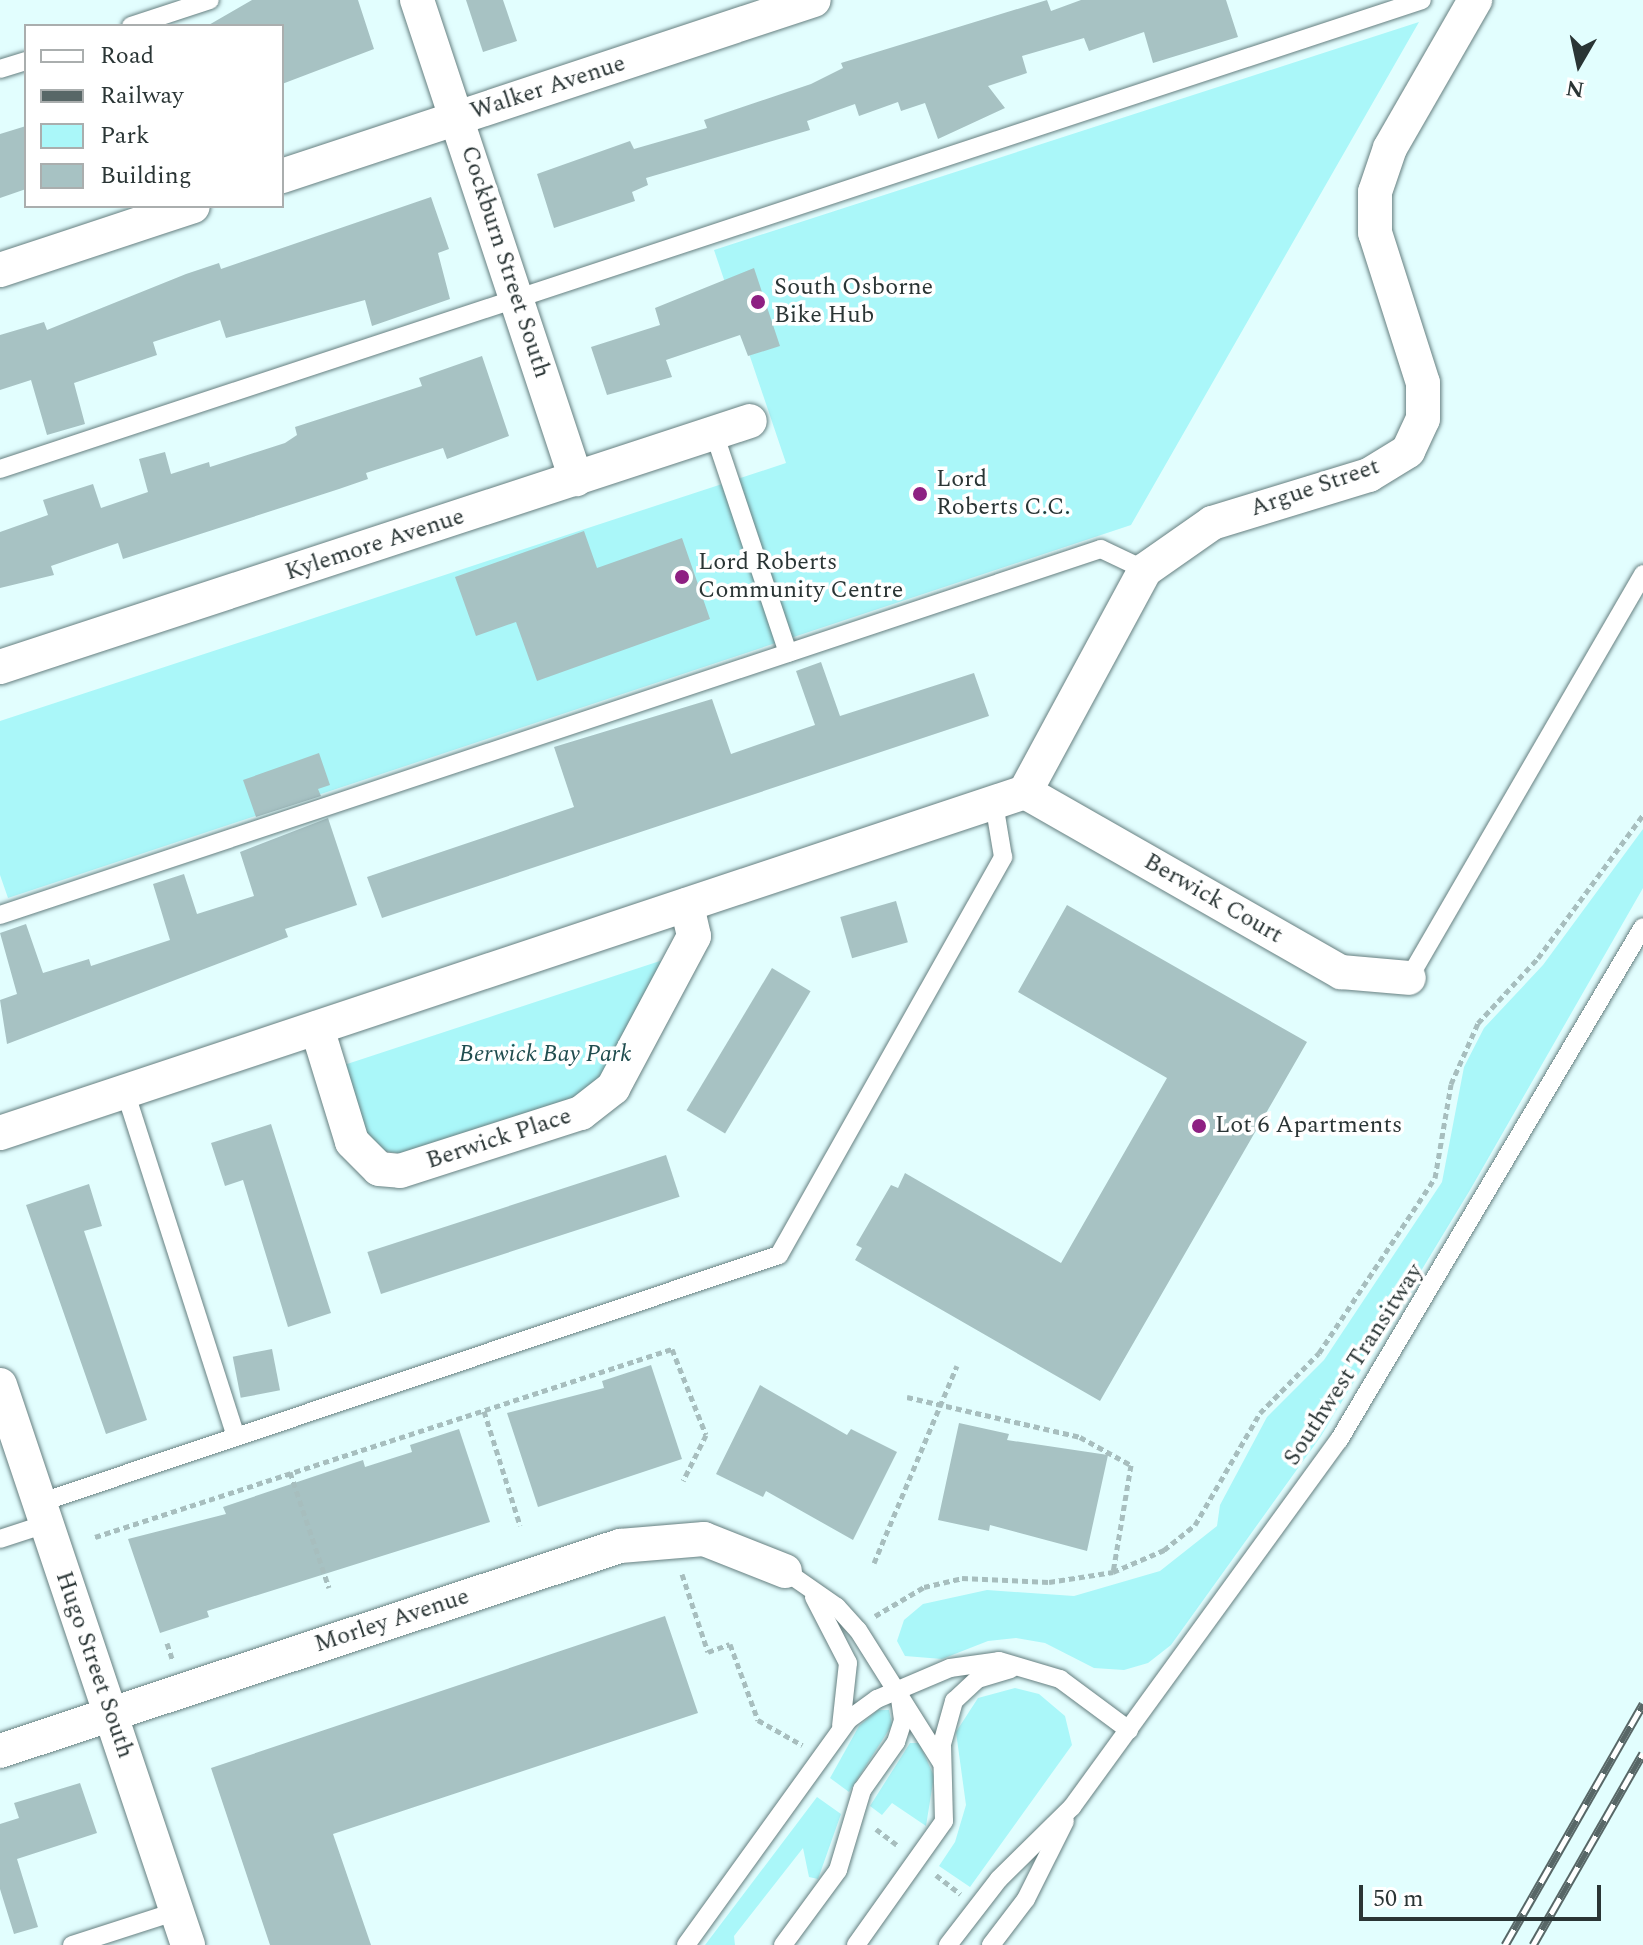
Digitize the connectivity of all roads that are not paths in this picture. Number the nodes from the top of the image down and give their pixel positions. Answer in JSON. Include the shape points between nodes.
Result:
{"nodes":[{"id":1,"x":210,"y":0,"type":"edge"},
{"id":2,"x":417,"y":0,"type":"edge"},
{"id":3,"x":814,"y":0,"type":"edge"},
{"id":4,"x":1422,"y":0,"type":"edge"},
{"id":5,"x":1475,"y":0,"type":"edge"},
{"id":6,"x":137,"y":24,"type":"edge"},
{"id":7,"x":24,"y":62,"type":"edge"},
{"id":8,"x":0,"y":69,"type":"edge"},
{"id":9,"x":458,"y":118,"type":"junction"},
{"id":10,"x":284,"y":175,"type":"edge"},
{"id":11,"x":187,"y":208,"type":"edge"},
{"id":12,"x":0,"y":270,"type":"edge"},
{"id":13,"x":517,"y":297,"type":"junction"},
{"id":14,"x":750,"y":421,"type":"dead end"},
{"id":15,"x":714,"y":433,"type":"junction"},
{"id":16,"x":0,"y":469,"type":"edge"},
{"id":17,"x":576,"y":479,"type":"junction"},
{"id":18,"x":1145,"y":570,"type":"junction"},
{"id":19,"x":1643,"y":574,"type":"edge"},
{"id":20,"x":788,"y":653,"type":"junction"},
{"id":21,"x":0,"y":667,"type":"edge"},
{"id":22,"x":1010,"y":798,"type":"junction"},
{"id":23,"x":687,"y":905,"type":"junction"},
{"id":24,"x":0,"y":915,"type":"edge"},
{"id":25,"x":1643,"y":927,"type":"edge"},
{"id":26,"x":1409,"y":978,"type":"joint"},
{"id":27,"x":317,"y":1028,"type":"junction"},
{"id":28,"x":125,"y":1091,"type":"junction"},
{"id":29,"x":0,"y":1133,"type":"edge"},
{"id":30,"x":0,"y":1385,"type":"edge"},
{"id":31,"x":236,"y":1436,"type":"junction"},
{"id":32,"x":42,"y":1513,"type":"junction"},
{"id":33,"x":0,"y":1539,"type":"edge"},
{"id":34,"x":785,"y":1571,"type":"junction"},
{"id":35,"x":1042,"y":1671,"type":"junction"},
{"id":36,"x":899,"y":1690,"type":"junction"},
{"id":37,"x":111,"y":1713,"type":"junction"},
{"id":38,"x":1129,"y":1730,"type":"junction"},
{"id":39,"x":831,"y":1747,"type":"junction"},
{"id":40,"x":0,"y":1751,"type":"edge"},
{"id":41,"x":945,"y":1772,"type":"junction"},
{"id":42,"x":1072,"y":1807,"type":"junction"},
{"id":43,"x":177,"y":1911,"type":"junction"},
{"id":44,"x":72,"y":1945,"type":"edge"},
{"id":45,"x":188,"y":1945,"type":"edge"},
{"id":46,"x":686,"y":1945,"type":"edge"},
{"id":47,"x":783,"y":1945,"type":"edge"},
{"id":48,"x":856,"y":1945,"type":"edge"},
{"id":49,"x":948,"y":1945,"type":"edge"},
{"id":50,"x":991,"y":1945,"type":"edge"}],
"edges":[{"from":1,"to":6,"type":"lane"},
{"from":2,"to":9,"type":"street","name":"Cockburn Street South"},
{"from":3,"to":9,"type":"street","name":"Walker Avenue"},
{"from":4,"to":13,"type":"lane"},
{"from":5,"to":18,"type":"street","name":"Argue Street","via":[[1390,148],[1375,192],[1375,233],[1423,383],[1423,419],[1408,451],[1369,475],[1212,523]]},
{"from":7,"to":8,"type":"lane"},
{"from":9,"to":10,"type":"street","name":"Walker Avenue"},
{"from":9,"to":13,"type":"street","name":"Cockburn Street South"},
{"from":11,"to":12,"type":"street"},
{"from":13,"to":16,"type":"lane"},
{"from":13,"to":17,"type":"street","name":"Cockburn Street South"},
{"from":14,"to":15,"type":"street","name":"Kylemore Avenue"},
{"from":15,"to":17,"type":"street","name":"Kylemore Avenue"},
{"from":15,"to":20,"type":"lane"},
{"from":17,"to":21,"type":"street","name":"Kylemore Avenue"},
{"from":18,"to":20,"type":"lane","via":[[1101,549]]},
{"from":18,"to":22,"type":"street","name":"Argue Street"},
{"from":19,"to":26,"type":"lane"},
{"from":20,"to":24,"type":"lane"},
{"from":22,"to":23,"type":"street"},
{"from":22,"to":26,"type":"street","name":"Berwick Court","via":[[1341,972]]},
{"from":22,"to":31,"type":"lane","via":[[1003,857],[779,1255]]},
{"from":23,"to":27,"type":"street"},
{"from":23,"to":27,"type":"street","name":"Berwick Place","via":[[694,936],[613,1088],[581,1113],[400,1171],[379,1169],[352,1142]]},
{"from":25,"to":38,"type":"lane","name":"Southwest Transitway","via":[[1339,1440]]},
{"from":27,"to":28,"type":"street"},
{"from":28,"to":29,"type":"street"},
{"from":28,"to":31,"type":"lane"},
{"from":30,"to":32,"type":"street","name":"Hugo Street South"},
{"from":31,"to":32,"type":"lane"},
{"from":32,"to":33,"type":"lane"},
{"from":32,"to":37,"type":"street","name":"Hugo Street South"},
{"from":34,"to":36,"type":"lane","via":[[837,1607]]},
{"from":34,"to":37,"type":"street","name":"Morley Avenue","via":[[704,1539],[648,1540]]},
{"from":34,"to":39,"type":"lane","via":[[831,1620],[848,1663],[846,1706]]},
{"from":35,"to":36,"type":"lane","via":[[974,1662]]},
{"from":35,"to":38,"type":"lane"},
{"from":35,"to":41,"type":"lane","via":[[1007,1670],[964,1689],[943,1729]]},
{"from":36,"to":39,"type":"lane","via":[[861,1707]]},
{"from":36,"to":41,"type":"lane"},
{"from":36,"to":47,"type":"lane","via":[[903,1720],[896,1742],[862,1790],[838,1870]]},
{"from":37,"to":40,"type":"street","name":"Morley Avenue"},
{"from":37,"to":43,"type":"street","name":"Hugo Street South"},
{"from":38,"to":42,"type":"lane","name":"Southwest Transitway"},
{"from":39,"to":46,"type":"lane"},
{"from":41,"to":48,"type":"lane","via":[[948,1804],[939,1834]]},
{"from":42,"to":49,"type":"lane","name":"Southwest Transitway","via":[[999,1879]]},
{"from":42,"to":50,"type":"lane","name":"Southwest Transitway","via":[[1026,1899]]},
{"from":43,"to":44,"type":"lane"},
{"from":43,"to":45,"type":"street","name":"Hugo Street South"}]}
